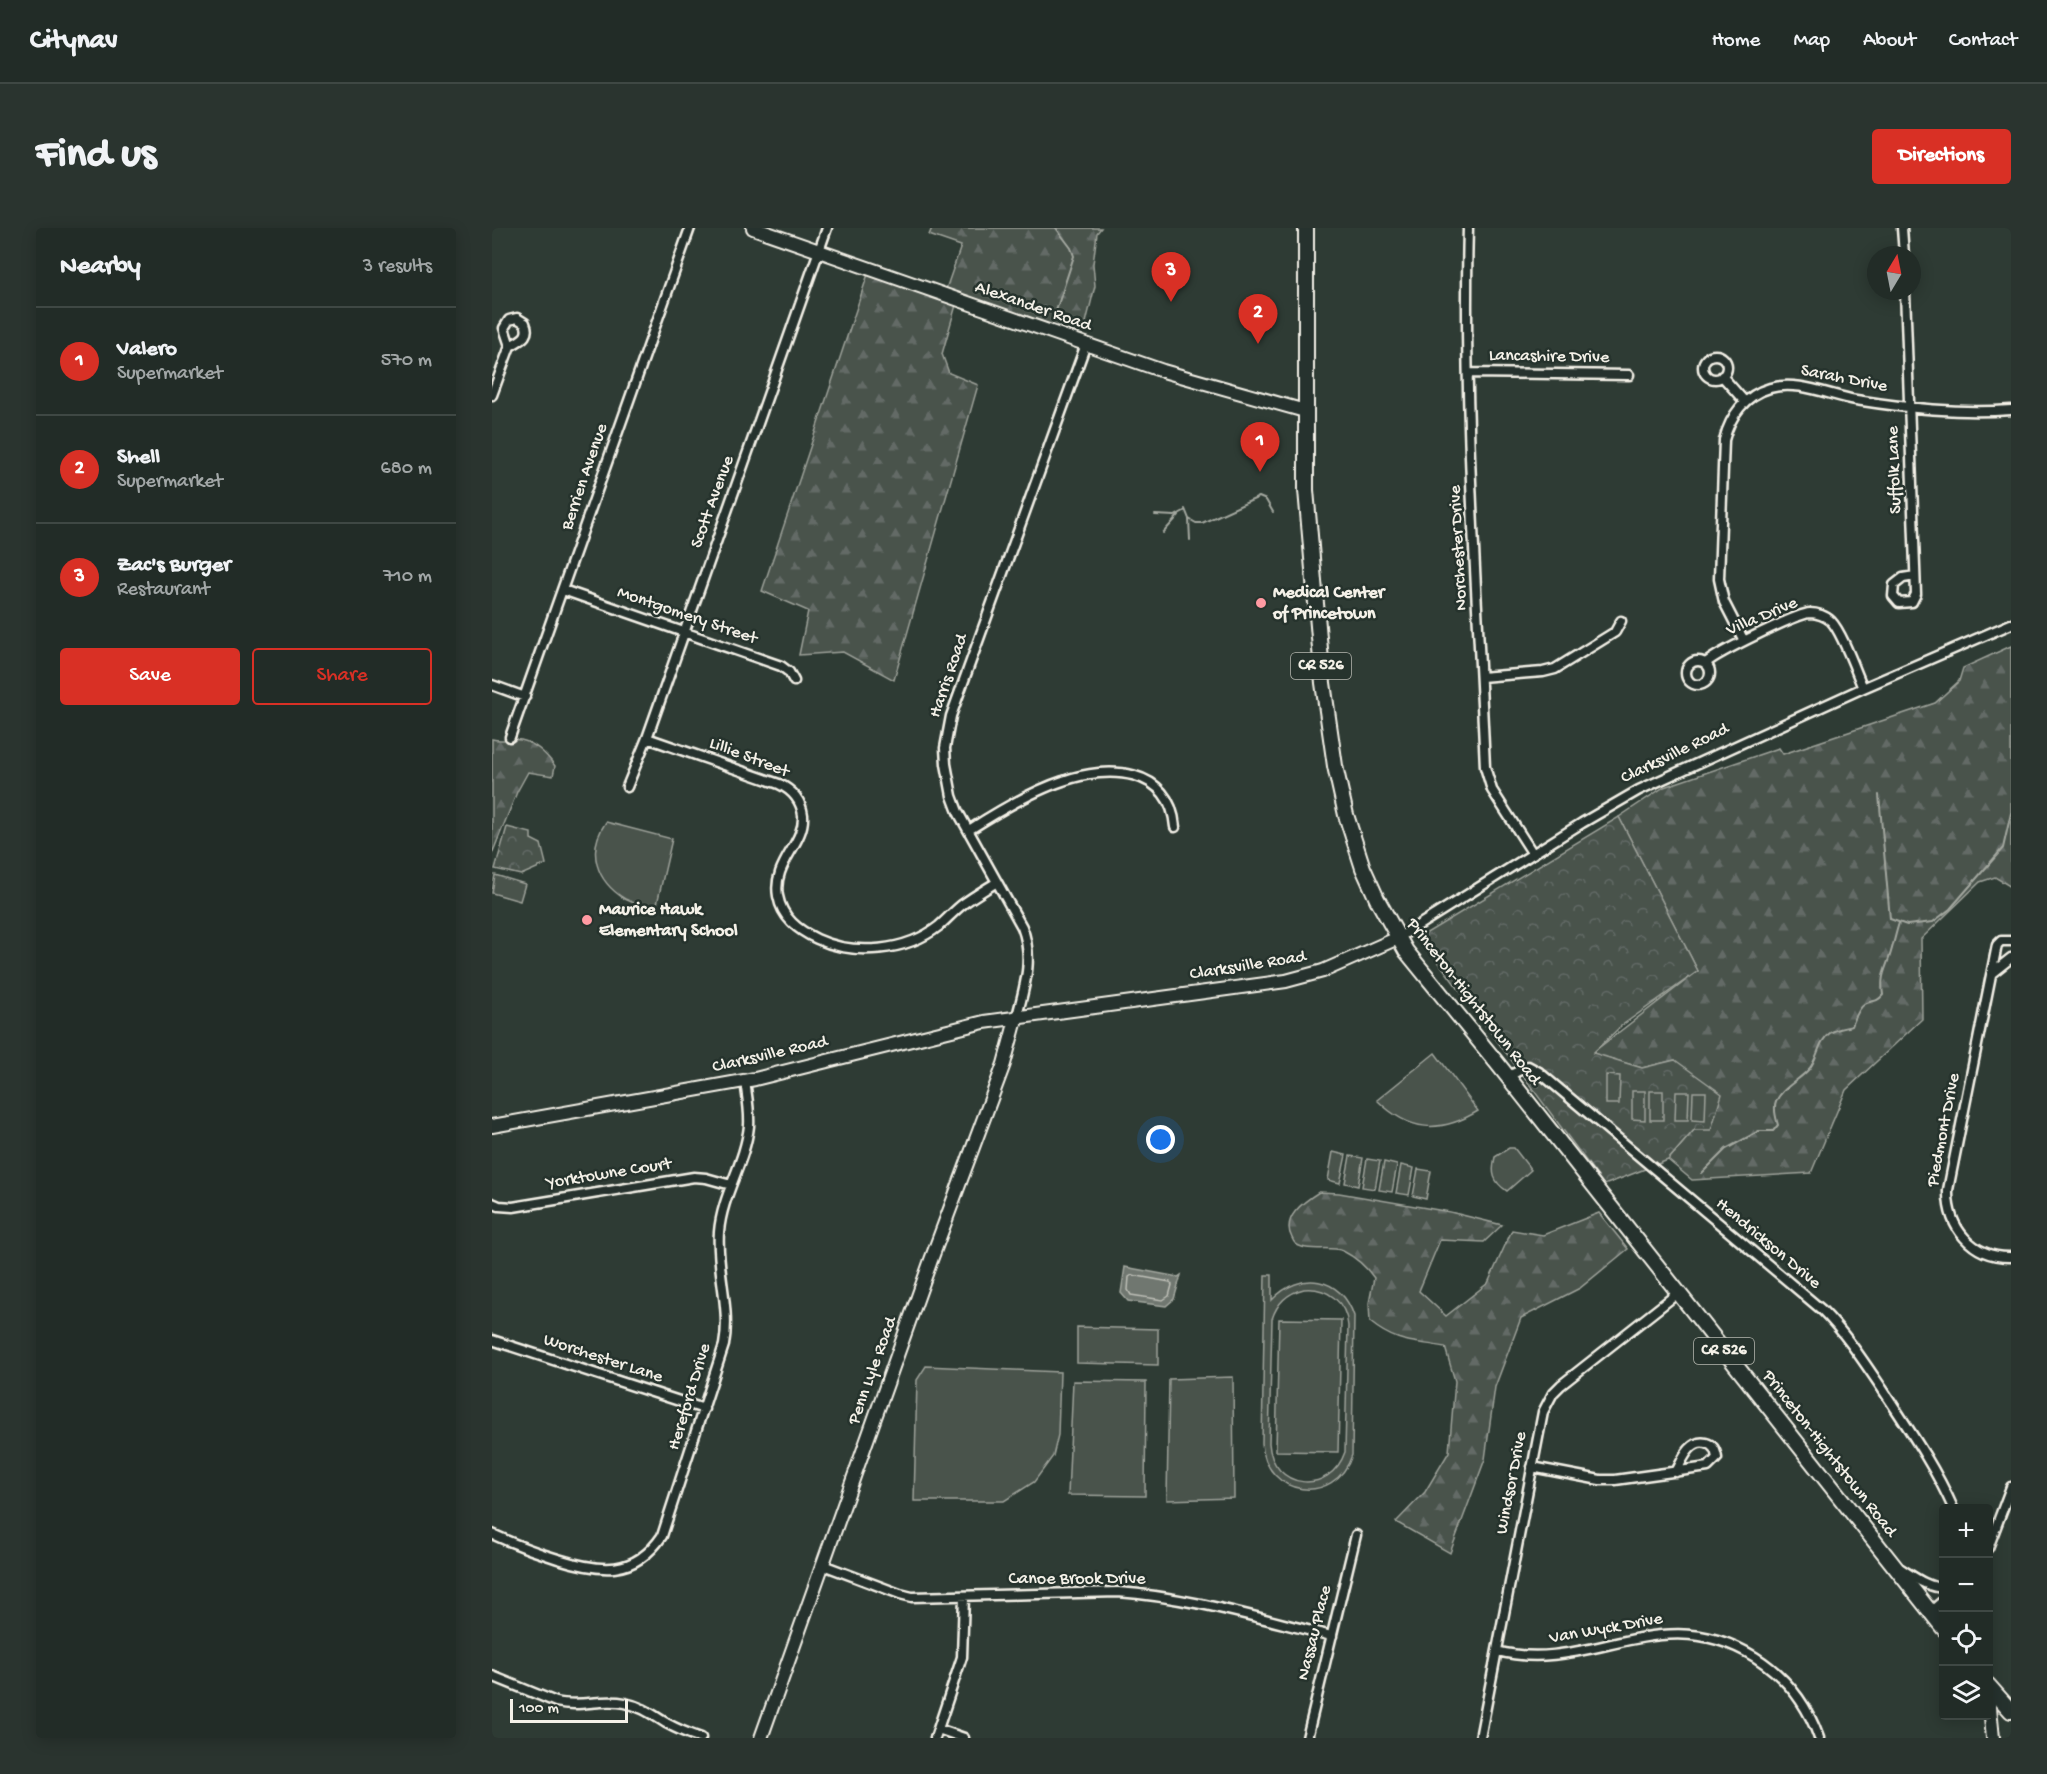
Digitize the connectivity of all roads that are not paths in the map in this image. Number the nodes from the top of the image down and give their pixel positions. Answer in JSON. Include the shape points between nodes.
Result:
{"nodes":[{"id":1,"x":690,"y":228,"type":"edge"},
{"id":2,"x":753,"y":228,"type":"edge"},
{"id":3,"x":827,"y":228,"type":"edge"},
{"id":4,"x":1306,"y":228,"type":"edge"},
{"id":5,"x":1468,"y":228,"type":"edge"},
{"id":6,"x":1902,"y":228,"type":"edge"},
{"id":7,"x":1903,"y":246,"type":"edge"},
{"id":8,"x":819,"y":251,"type":"junction"},
{"id":9,"x":1905,"y":300,"type":"edge"},
{"id":10,"x":1086,"y":344,"type":"junction"},
{"id":11,"x":510,"y":346,"type":"dead end"},
{"id":12,"x":1469,"y":373,"type":"junction"},
{"id":13,"x":1629,"y":375,"type":"dead end"},
{"id":14,"x":1722,"y":376,"type":"dead end"},
{"id":15,"x":492,"y":395,"type":"edge"},
{"id":16,"x":1745,"y":402,"type":"junction"},
{"id":17,"x":1910,"y":408,"type":"junction"},
{"id":18,"x":2011,"y":410,"type":"edge"},
{"id":19,"x":1305,"y":411,"type":"junction"},
{"id":20,"x":1915,"y":576,"type":"junction"},
{"id":21,"x":563,"y":590,"type":"junction"},
{"id":22,"x":1621,"y":621,"type":"dead end"},
{"id":23,"x":2011,"y":624,"type":"edge"},
{"id":24,"x":684,"y":632,"type":"junction"},
{"id":25,"x":1744,"y":641,"type":"junction"},
{"id":26,"x":1706,"y":663,"type":"dead end"},
{"id":27,"x":1481,"y":677,"type":"junction"},
{"id":28,"x":794,"y":681,"type":"dead end"},
{"id":29,"x":492,"y":685,"type":"edge"},
{"id":30,"x":1863,"y":688,"type":"junction"},
{"id":31,"x":525,"y":697,"type":"junction"},
{"id":32,"x":510,"y":737,"type":"dead end"},
{"id":33,"x":647,"y":738,"type":"junction"},
{"id":34,"x":627,"y":787,"type":"dead end"},
{"id":35,"x":1175,"y":827,"type":"dead end"},
{"id":36,"x":969,"y":830,"type":"junction"},
{"id":37,"x":1533,"y":854,"type":"junction"},
{"id":38,"x":998,"y":882,"type":"junction"},
{"id":39,"x":1398,"y":938,"type":"junction"},
{"id":40,"x":2011,"y":941,"type":"edge"},
{"id":41,"x":2011,"y":958,"type":"edge"},
{"id":42,"x":1992,"y":973,"type":"junction"},
{"id":43,"x":1017,"y":1016,"type":"junction"},
{"id":44,"x":1507,"y":1077,"type":"junction"},
{"id":45,"x":745,"y":1081,"type":"junction"},
{"id":46,"x":492,"y":1126,"type":"edge"},
{"id":47,"x":731,"y":1185,"type":"junction"},
{"id":48,"x":492,"y":1203,"type":"edge"},
{"id":49,"x":2011,"y":1257,"type":"edge"},
{"id":50,"x":1678,"y":1293,"type":"junction"},
{"id":51,"x":492,"y":1340,"type":"edge"},
{"id":52,"x":704,"y":1409,"type":"junction"},
{"id":53,"x":1532,"y":1467,"type":"junction"},
{"id":54,"x":1676,"y":1472,"type":"junction"},
{"id":55,"x":2011,"y":1486,"type":"edge"},
{"id":56,"x":1951,"y":1504,"type":"edge"},
{"id":57,"x":492,"y":1534,"type":"edge"},
{"id":58,"x":1356,"y":1535,"type":"dead end"},
{"id":59,"x":1993,"y":1537,"type":"edge"},
{"id":60,"x":1893,"y":1564,"type":"junction"},
{"id":61,"x":822,"y":1565,"type":"junction"},
{"id":62,"x":1939,"y":1588,"type":"edge"},
{"id":63,"x":964,"y":1596,"type":"junction"},
{"id":64,"x":1939,"y":1604,"type":"edge"},
{"id":65,"x":1930,"y":1612,"type":"junction"},
{"id":66,"x":1939,"y":1623,"type":"edge"},
{"id":67,"x":1332,"y":1636,"type":"junction"},
{"id":68,"x":1497,"y":1651,"type":"junction"},
{"id":69,"x":492,"y":1676,"type":"edge"},
{"id":70,"x":1993,"y":1691,"type":"edge"},
{"id":71,"x":2011,"y":1711,"type":"edge"},
{"id":72,"x":1992,"y":1720,"type":"edge"},
{"id":73,"x":938,"y":1729,"type":"junction"},
{"id":74,"x":700,"y":1738,"type":"edge"},
{"id":75,"x":760,"y":1738,"type":"edge"},
{"id":76,"x":935,"y":1738,"type":"edge"},
{"id":77,"x":964,"y":1738,"type":"edge"},
{"id":78,"x":1306,"y":1738,"type":"edge"},
{"id":79,"x":1480,"y":1738,"type":"edge"},
{"id":80,"x":1819,"y":1738,"type":"edge"},
{"id":81,"x":1994,"y":1738,"type":"edge"}],
"edges":[{"from":1,"to":21,"type":"street","name":"Berrien Avenue"},
{"from":2,"to":8,"type":"street","name":"Alexander Road"},
{"from":3,"to":8,"type":"street","name":"Scott Avenue"},
{"from":4,"to":19,"type":"main road","name":"Princeton-Hightstown Road","number":"CR 526"},
{"from":5,"to":12,"type":"street","name":"Norchester Drive"},
{"from":6,"to":7,"type":"street"},
{"from":8,"to":10,"type":"street","name":"Alexander Road"},
{"from":8,"to":24,"type":"street","name":"Scott Avenue"},
{"from":9,"to":17,"type":"street","name":"Suffolk Lane"},
{"from":10,"to":19,"type":"street","name":"Alexander Road","via":[[1169,373]]},
{"from":10,"to":36,"type":"street","name":"Harris Road","via":[[951,716],[945,748],[948,780],[958,812]]},
{"from":11,"to":15,"type":"street"},
{"from":12,"to":13,"type":"street","name":"Lancashire Drive"},
{"from":12,"to":27,"type":"street","name":"Norchester Drive"},
{"from":14,"to":16,"type":"street"},
{"from":16,"to":17,"type":"street","name":"Sarah Drive","via":[[1771,388],[1794,386]]},
{"from":16,"to":25,"type":"street","name":"Sarah Drive","via":[[1732,418],[1725,440],[1719,579],[1724,602]]},
{"from":17,"to":18,"type":"street","name":"Sarah Drive"},
{"from":17,"to":20,"type":"street","name":"Suffolk Lane"},
{"from":19,"to":39,"type":"main road","name":"Princeton-Hightstown Road","number":"CR 526","via":[[1306,490],[1323,683],[1335,765],[1363,868]]},
{"from":20,"to":20,"type":"street","name":"Suffolk Lane","via":[[1916,594],[1912,602],[1899,603],[1893,596],[1894,585]]},
{"from":21,"to":24,"type":"street","name":"Montgomery Street"},
{"from":21,"to":31,"type":"street","name":"Berrien Avenue"},
{"from":22,"to":27,"type":"street","via":[[1615,632],[1555,669]]},
{"from":23,"to":30,"type":"street","name":"Clarksville Road"},
{"from":24,"to":28,"type":"street","name":"Montgomery Street","via":[[781,666]]},
{"from":24,"to":33,"type":"street","name":"Scott Avenue"},
{"from":25,"to":26,"type":"street","name":"Villa Drive"},
{"from":25,"to":30,"type":"street","name":"Villa Drive","via":[[1804,615],[1818,614],[1836,627]]},
{"from":27,"to":37,"type":"street","name":"Norchester Drive","via":[[1488,779]]},
{"from":29,"to":31,"type":"street"},
{"from":30,"to":37,"type":"street","name":"Clarksville Road","via":[[1639,790]]},
{"from":31,"to":32,"type":"street","name":"Berrien Avenue"},
{"from":33,"to":34,"type":"street","name":"Scott Avenue"},
{"from":33,"to":38,"type":"street","name":"Lillie Street","via":[[792,791],[801,805],[803,823],[782,865],[778,895],[790,921],[820,940],[865,949],[895,946],[939,926],[963,904]]},
{"from":35,"to":36,"type":"street","via":[[1172,810],[1161,790],[1143,778],[1115,773],[1082,775],[1051,785]]},
{"from":36,"to":38,"type":"street","name":"Harris Road"},
{"from":37,"to":39,"type":"street","name":"Clarksville Road"},
{"from":38,"to":43,"type":"street","name":"Harris Road","via":[[1029,949]]},
{"from":39,"to":43,"type":"street","name":"Clarksville Road","via":[[1323,971],[1286,981]]},
{"from":39,"to":44,"type":"main road","name":"Princeton-Hightstown Road","number":"CR 526"},
{"from":40,"to":42,"type":"street","name":"Piedmont Drive","via":[[1997,945]]},
{"from":41,"to":42,"type":"street"},
{"from":42,"to":49,"type":"street","name":"Piedmont Drive","via":[[1947,1201],[1953,1223],[1967,1241],[1995,1256]]},
{"from":43,"to":45,"type":"street","name":"Clarksville Road"},
{"from":43,"to":61,"type":"street","name":"Penn Lyle Road","via":[[1004,1064]]},
{"from":44,"to":50,"type":"main road","name":"Princeton-Hightstown Road","number":"CR 526"},
{"from":44,"to":56,"type":"street","name":"Hendrickson Drive","via":[[1528,1066],[1539,1072],[1822,1310],[1845,1335],[1907,1426]]},
{"from":45,"to":46,"type":"street","name":"Clarksville Road"},
{"from":45,"to":47,"type":"street","name":"Hereford Drive","via":[[749,1126]]},
{"from":47,"to":48,"type":"street","name":"Yorktowne Court","via":[[694,1177],[513,1207]]},
{"from":47,"to":52,"type":"street","name":"Hereford Drive","via":[[718,1247],[727,1330]]},
{"from":50,"to":53,"type":"street","name":"Windsor Drive","via":[[1553,1393],[1543,1412]]},
{"from":50,"to":60,"type":"main road","name":"Princeton-Hightstown Road","number":"CR 526"},
{"from":51,"to":52,"type":"street","name":"Worchester Lane"},
{"from":52,"to":57,"type":"street","name":"Hereford Drive","via":[[667,1527],[656,1546],[638,1561],[616,1569],[594,1569]]},
{"from":53,"to":54,"type":"street","via":[[1600,1480]]},
{"from":53,"to":68,"type":"street","name":"Windsor Drive"},
{"from":54,"to":54,"type":"street","via":[[1708,1467],[1717,1458],[1713,1446],[1695,1444]]},
{"from":55,"to":59,"type":"street"},
{"from":58,"to":67,"type":"street","name":"Nassau Place"},
{"from":60,"to":62,"type":"street"},
{"from":60,"to":65,"type":"main road","name":"Princeton-Hightstown Road","number":"CR 526"},
{"from":61,"to":63,"type":"street","name":"Canoe Brook Drive","via":[[900,1594],[923,1598]]},
{"from":61,"to":75,"type":"street","name":"Penn Lyle Road"},
{"from":63,"to":67,"type":"street","name":"Canoe Brook Drive","via":[[1146,1594]]},
{"from":63,"to":73,"type":"street","via":[[962,1657]]},
{"from":64,"to":65,"type":"street"},
{"from":65,"to":66,"type":"main road","name":"Princeton-Hightstown Road","number":"CR 526"},
{"from":67,"to":78,"type":"street","name":"Nassau Place"},
{"from":68,"to":79,"type":"street","name":"Windsor Drive"},
{"from":68,"to":80,"type":"street","name":"Van Wyck Drive","via":[[1553,1656],[1670,1633],[1717,1639],[1763,1661],[1780,1676],[1798,1697]]},
{"from":69,"to":74,"type":"street","via":[[566,1705],[627,1703]]},
{"from":70,"to":71,"type":"main road"},
{"from":72,"to":81,"type":"street"},
{"from":73,"to":76,"type":"street"},
{"from":73,"to":77,"type":"street"}]}
